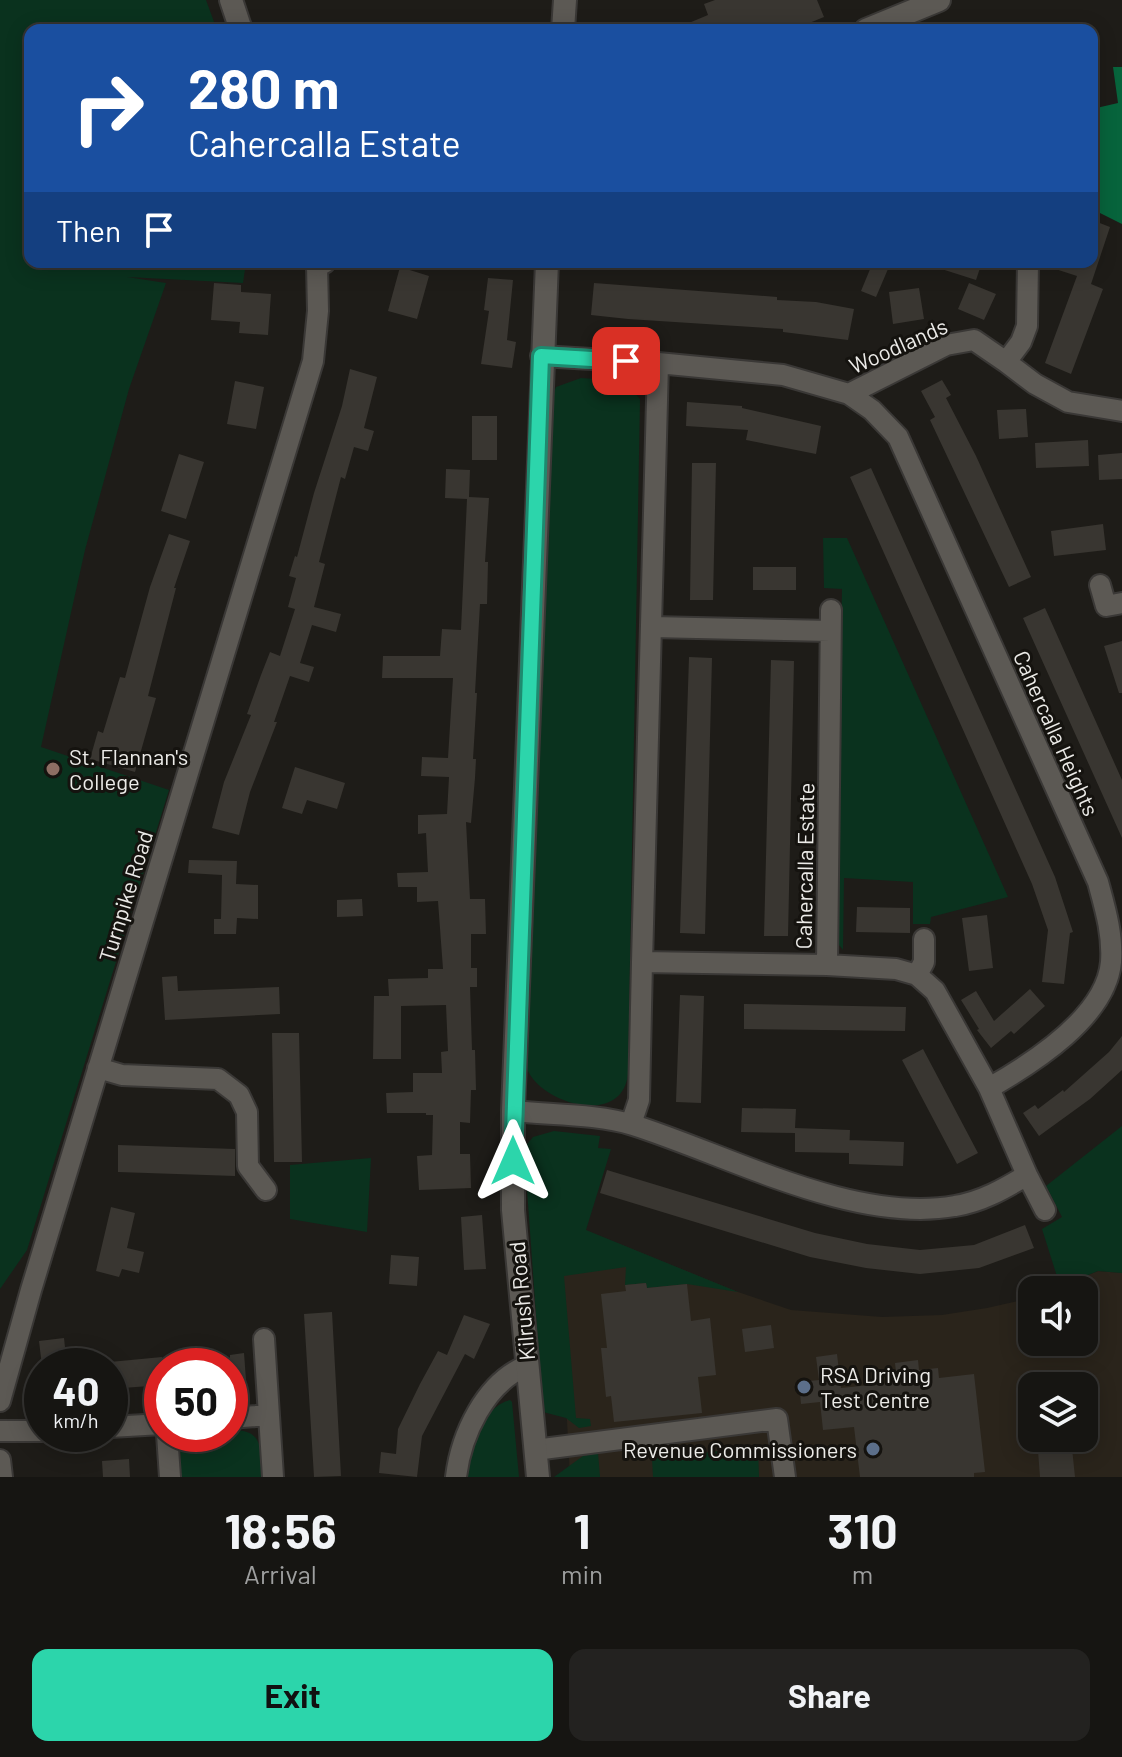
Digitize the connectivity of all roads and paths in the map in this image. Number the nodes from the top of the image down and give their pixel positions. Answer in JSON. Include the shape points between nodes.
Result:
{"nodes":[{"id":1,"x":231,"y":0,"type":"edge"},
{"id":2,"x":565,"y":0,"type":"edge"},
{"id":3,"x":939,"y":0,"type":"edge"},
{"id":4,"x":239,"y":24,"type":"edge"},
{"id":5,"x":563,"y":24,"type":"edge"},
{"id":6,"x":881,"y":24,"type":"edge"},
{"id":7,"x":319,"y":268,"type":"edge"},
{"id":8,"x":547,"y":268,"type":"edge"},
{"id":9,"x":1028,"y":268,"type":"edge"},
{"id":10,"x":541,"y":356,"type":"junction"},
{"id":11,"x":1006,"y":362,"type":"junction"},
{"id":12,"x":658,"y":363,"type":"junction"},
{"id":13,"x":849,"y":394,"type":"junction"},
{"id":14,"x":1122,"y":411,"type":"edge"},
{"id":15,"x":1100,"y":585,"type":"dead end"},
{"id":16,"x":1122,"y":603,"type":"edge"},
{"id":17,"x":831,"y":610,"type":"dead end"},
{"id":18,"x":652,"y":627,"type":"junction"},
{"id":19,"x":830,"y":631,"type":"junction"},
{"id":20,"x":924,"y":939,"type":"dead end"},
{"id":21,"x":642,"y":962,"type":"junction"},
{"id":22,"x":827,"y":965,"type":"junction"},
{"id":23,"x":917,"y":975,"type":"junction"},
{"id":24,"x":98,"y":1068,"type":"junction"},
{"id":25,"x":989,"y":1088,"type":"junction"},
{"id":26,"x":513,"y":1111,"type":"junction"},
{"id":27,"x":631,"y":1124,"type":"junction"},
{"id":28,"x":1027,"y":1175,"type":"junction"},
{"id":29,"x":266,"y":1190,"type":"dead end"},
{"id":30,"x":1045,"y":1210,"type":"dead end"},
{"id":31,"x":264,"y":1339,"type":"dead end"},
{"id":32,"x":526,"y":1366,"type":"junction"},
{"id":33,"x":0,"y":1401,"type":"edge"},
{"id":34,"x":268,"y":1415,"type":"junction"},
{"id":35,"x":248,"y":1417,"type":"edge"},
{"id":36,"x":0,"y":1431,"type":"edge"},
{"id":37,"x":24,"y":1431,"type":"edge"},
{"id":38,"x":535,"y":1450,"type":"junction"},
{"id":39,"x":168,"y":1452,"type":"edge"},
{"id":40,"x":0,"y":1460,"type":"edge"},
{"id":41,"x":2,"y":1477,"type":"edge"},
{"id":42,"x":170,"y":1477,"type":"edge"},
{"id":43,"x":273,"y":1477,"type":"edge"},
{"id":44,"x":456,"y":1477,"type":"edge"},
{"id":45,"x":538,"y":1477,"type":"edge"},
{"id":46,"x":785,"y":1477,"type":"edge"}],
"edges":[{"from":1,"to":4,"type":"main road"},
{"from":2,"to":5,"type":"main road"},
{"from":3,"to":6,"type":"main road"},
{"from":7,"to":24,"type":"street","name":"Turnpike Road","via":[[309,374]]},
{"from":8,"to":10,"type":"main road","name":"Kilrush Road"},
{"from":9,"to":11,"type":"street","via":[[1027,326]]},
{"from":10,"to":12,"type":"street"},
{"from":10,"to":26,"type":"main road","name":"Kilrush Road"},
{"from":11,"to":13,"type":"street","name":"Woodlands","via":[[974,340],[946,345]]},
{"from":11,"to":14,"type":"street","name":"Woodlands","via":[[1068,402]]},
{"from":12,"to":13,"type":"street","via":[[783,375]]},
{"from":12,"to":18,"type":"street"},
{"from":13,"to":25,"type":"street","name":"Cahercalla Heights","via":[[898,437],[1098,882],[1110,928],[1111,964],[1096,1001],[1062,1039]]},
{"from":15,"to":16,"type":"street","via":[[1106,606]]},
{"from":17,"to":19,"type":"street","name":"Cahercalla Estate"},
{"from":18,"to":19,"type":"street"},
{"from":18,"to":21,"type":"street"},
{"from":19,"to":22,"type":"street","name":"Cahercalla Estate"},
{"from":20,"to":23,"type":"street","via":[[924,962]]},
{"from":21,"to":22,"type":"street","name":"Cahercalla Estate"},
{"from":21,"to":27,"type":"street","via":[[639,1100]]},
{"from":22,"to":23,"type":"street"},
{"from":23,"to":25,"type":"street","via":[[935,991]]},
{"from":24,"to":29,"type":"street","via":[[122,1075],[218,1079],[239,1095],[247,1112],[248,1166]]},
{"from":24,"to":33,"type":"street","name":"Turnpike Road"},
{"from":25,"to":28,"type":"street"},
{"from":26,"to":27,"type":"street"},
{"from":26,"to":32,"type":"main road","name":"Kilrush Road","via":[[513,1210]]},
{"from":27,"to":28,"type":"street","via":[[768,1175],[904,1209],[957,1206],[999,1192]]},
{"from":28,"to":30,"type":"street"},
{"from":31,"to":34,"type":"street"},
{"from":32,"to":38,"type":"main road","name":"Kilrush Road"},
{"from":32,"to":44,"type":"street","via":[[492,1390],[463,1444]]},
{"from":34,"to":35,"type":"street"},
{"from":34,"to":43,"type":"street"},
{"from":36,"to":37,"type":"street"},
{"from":38,"to":45,"type":"main road","name":"Kilrush Road"},
{"from":38,"to":46,"type":"street","via":[[777,1419]]},
{"from":39,"to":42,"type":"street"},
{"from":40,"to":41,"type":"street"}]}
